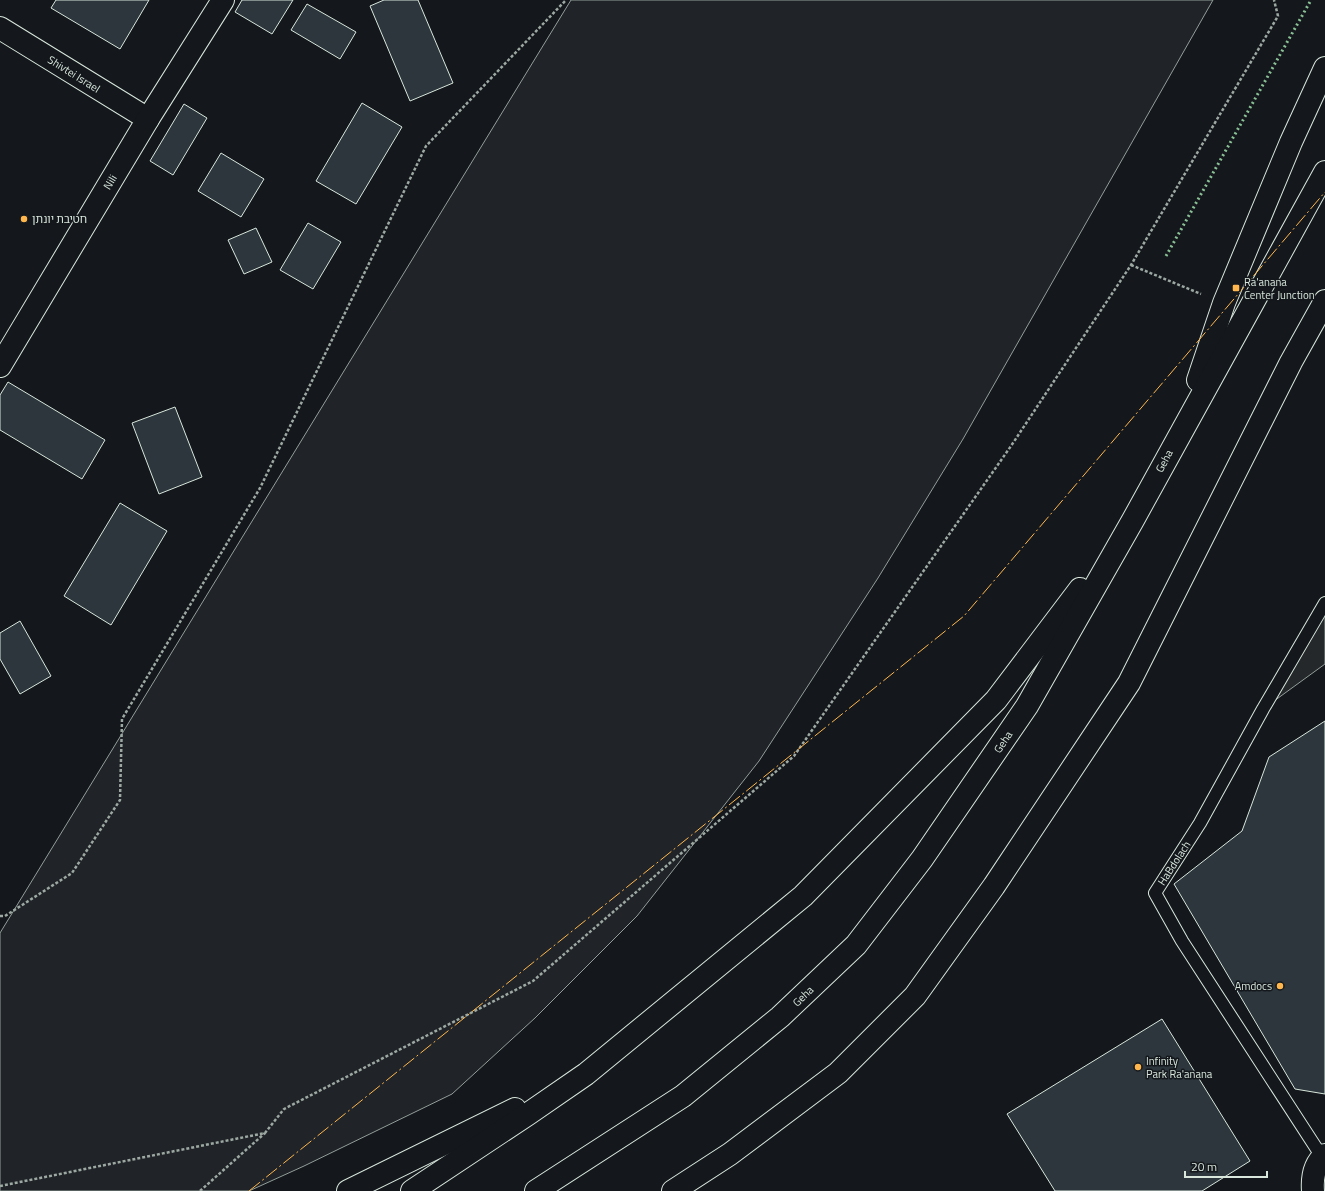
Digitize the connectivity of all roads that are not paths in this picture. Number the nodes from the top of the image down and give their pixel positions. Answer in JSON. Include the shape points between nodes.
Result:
{"nodes":[{"id":1,"x":223,"y":0,"type":"edge"},
{"id":2,"x":0,"y":28,"type":"edge"},
{"id":3,"x":1325,"y":68,"type":"edge"},
{"id":4,"x":148,"y":119,"type":"junction"},
{"id":5,"x":1325,"y":172,"type":"edge"},
{"id":6,"x":1325,"y":301,"type":"edge"},
{"id":7,"x":0,"y":366,"type":"edge"},
{"id":8,"x":1180,"y":432,"type":"junction"},
{"id":9,"x":1133,"y":520,"type":"junction"},
{"id":10,"x":1325,"y":603,"type":"edge"},
{"id":11,"x":586,"y":1074,"type":"junction"},
{"id":12,"x":1324,"y":1156,"type":"edge"},
{"id":13,"x":348,"y":1191,"type":"edge"},
{"id":14,"x":412,"y":1191,"type":"edge"},
{"id":15,"x":536,"y":1191,"type":"edge"},
{"id":16,"x":673,"y":1191,"type":"edge"},
{"id":17,"x":1313,"y":1191,"type":"edge"}],
"edges":[{"from":1,"to":4,"type":"main road","name":"Nili"},
{"from":2,"to":4,"type":"main road","name":"Shivtei Israel"},
{"from":3,"to":8,"type":"main road","via":[[1224,302]]},
{"from":4,"to":7,"type":"main road","name":"Nili"},
{"from":5,"to":8,"type":"main road","name":"Geha"},
{"from":6,"to":16,"type":"main road","via":[[1291,362],[1129,683],[994,886],[915,996],[838,1073],[730,1154]]},
{"from":8,"to":9,"type":"main road","name":"Geha"},
{"from":9,"to":11,"type":"main road","via":[[996,700],[881,818],[803,896]]},
{"from":9,"to":15,"type":"main road","name":"Geha","via":[[1027,706],[922,859],[856,945],[780,1017],[683,1096]]},
{"from":10,"to":12,"type":"lane","name":"HaBdolach","via":[[1200,823],[1155,893],[1182,941]]},
{"from":11,"to":13,"type":"main road"},
{"from":11,"to":14,"type":"main road"},
{"from":12,"to":17,"type":"main road","via":[[1312,1180]]}]}
